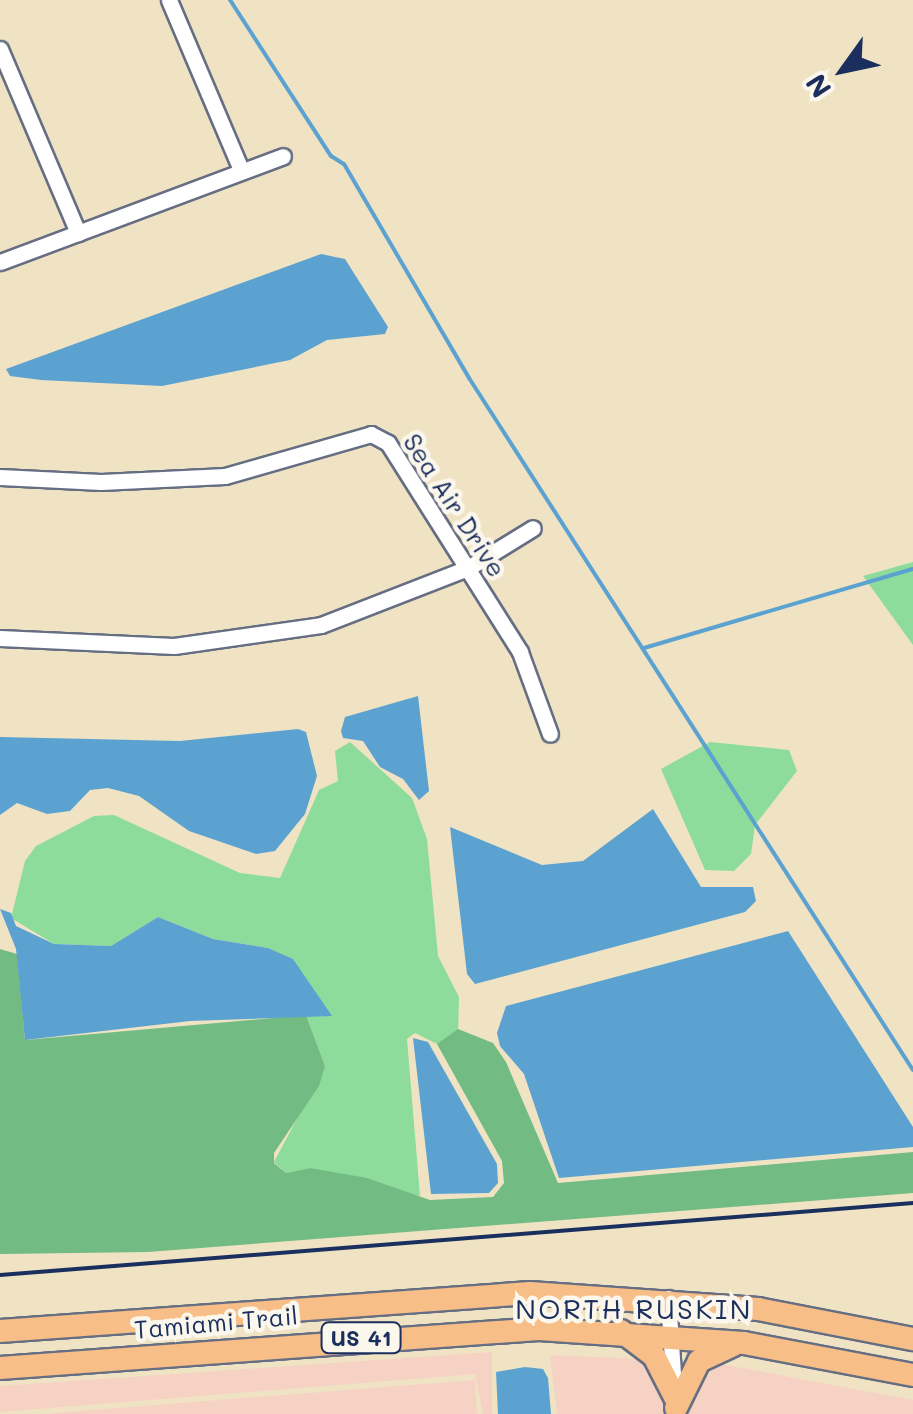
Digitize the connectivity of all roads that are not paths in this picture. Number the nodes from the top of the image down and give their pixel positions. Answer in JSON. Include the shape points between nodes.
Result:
{"nodes":[{"id":1,"x":169,"y":0,"type":"edge"},
{"id":2,"x":0,"y":49,"type":"edge"},
{"id":3,"x":282,"y":156,"type":"dead end"},
{"id":4,"x":240,"y":170,"type":"junction"},
{"id":5,"x":78,"y":232,"type":"junction"},
{"id":6,"x":0,"y":262,"type":"edge"},
{"id":7,"x":0,"y":477,"type":"edge"},
{"id":8,"x":533,"y":528,"type":"dead end"},
{"id":9,"x":468,"y":568,"type":"junction"},
{"id":10,"x":0,"y":638,"type":"edge"},
{"id":11,"x":550,"y":734,"type":"dead end"},
{"id":12,"x":668,"y":1298,"type":"junction"},
{"id":13,"x":199,"y":1315,"type":"junction"},
{"id":14,"x":0,"y":1331,"type":"edge"},
{"id":15,"x":621,"y":1331,"type":"junction"},
{"id":16,"x":671,"y":1334,"type":"junction"},
{"id":17,"x":913,"y":1339,"type":"edge"},
{"id":18,"x":744,"y":1343,"type":"junction"},
{"id":19,"x":142,"y":1355,"type":"junction"},
{"id":20,"x":0,"y":1368,"type":"edge"},
{"id":21,"x":913,"y":1376,"type":"edge"},
{"id":22,"x":676,"y":1406,"type":"edge"}],
"edges":[{"from":1,"to":4,"type":"street"},
{"from":2,"to":5,"type":"street"},
{"from":3,"to":4,"type":"street"},
{"from":4,"to":5,"type":"street"},
{"from":5,"to":6,"type":"street"},
{"from":7,"to":9,"type":"street","name":"Sea Air Drive","via":[[100,482],[224,476],[371,434],[388,443]]},
{"from":8,"to":9,"type":"street"},
{"from":9,"to":10,"type":"street","via":[[320,624],[245,640],[108,647]]},
{"from":9,"to":11,"type":"street","name":"Sea Air Drive","via":[[520,652]]},
{"from":12,"to":13,"type":"main road","name":"Tamiami Trail","number":"US 41","via":[[466,1294]]},
{"from":12,"to":16,"type":"street"},
{"from":12,"to":17,"type":"main road","name":"Tamiami Trail","number":"US 41"},
{"from":13,"to":14,"type":"main road","name":"Tamiami Trail","number":"US 41"},
{"from":13,"to":19,"type":"main road","via":[[157,1338]]},
{"from":15,"to":16,"type":"main road","name":"Tamiami Trail","number":"US 41"},
{"from":15,"to":19,"type":"main road","name":"Tamiami Trail","number":"US 41","via":[[468,1330]]},
{"from":15,"to":22,"type":"main road","via":[[654,1356]]},
{"from":16,"to":18,"type":"main road","name":"Tamiami Trail","number":"US 41"},
{"from":16,"to":22,"type":"street"},
{"from":18,"to":21,"type":"main road","name":"Tamiami Trail","number":"US 41"},
{"from":18,"to":22,"type":"main road","via":[[700,1362]]},
{"from":19,"to":20,"type":"main road","name":"Tamiami Trail","number":"US 41"}]}
